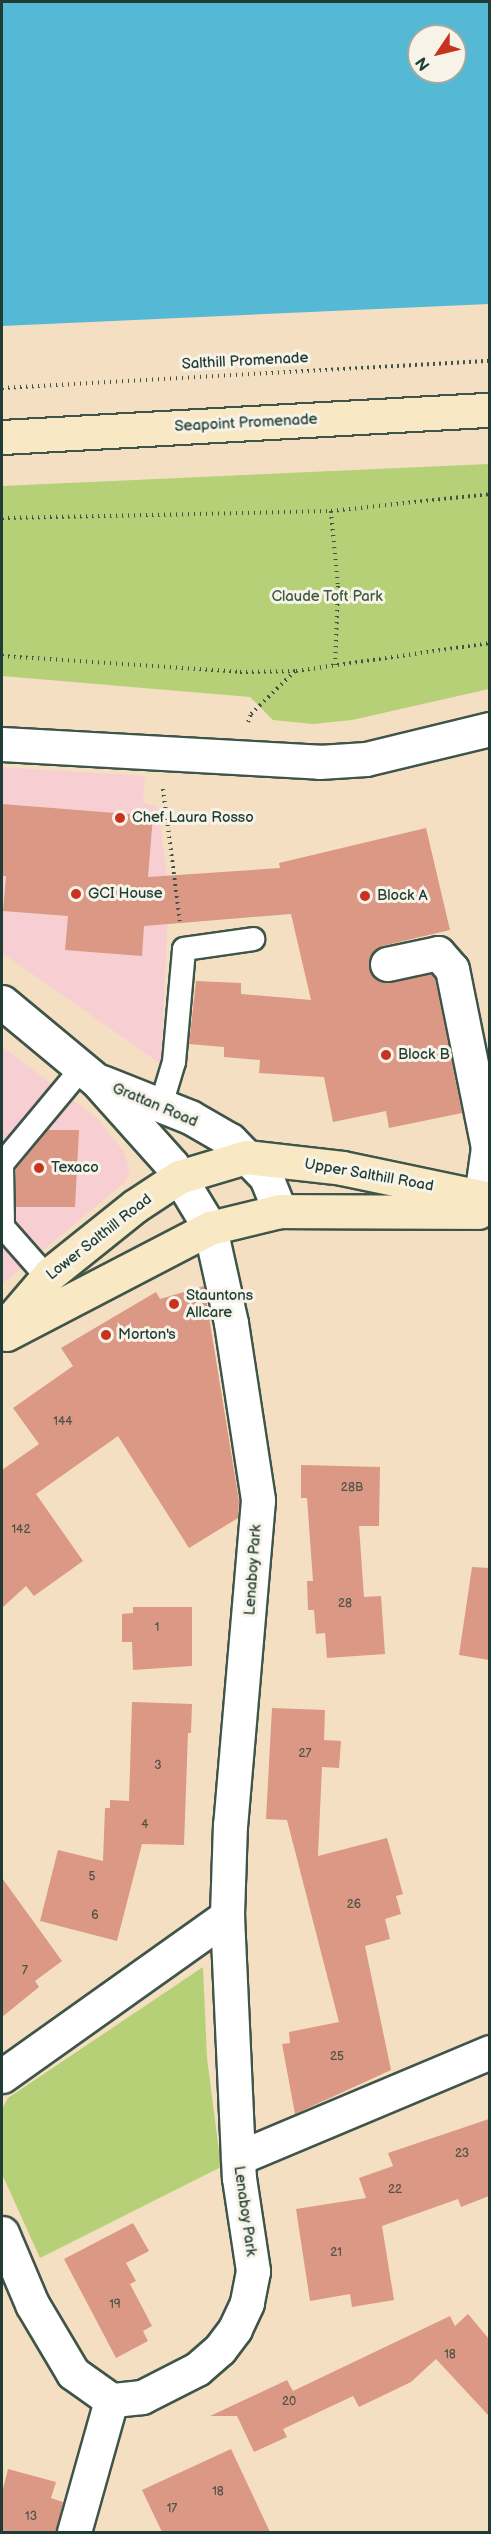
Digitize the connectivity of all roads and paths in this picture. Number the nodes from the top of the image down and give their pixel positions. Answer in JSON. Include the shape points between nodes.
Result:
{"nodes":[{"id":1,"x":489,"y":361,"type":"edge"},
{"id":2,"x":2,"y":388,"type":"edge"},
{"id":3,"x":489,"y":410,"type":"edge"},
{"id":4,"x":2,"y":436,"type":"edge"},
{"id":5,"x":489,"y":494,"type":"edge"},
{"id":6,"x":331,"y":511,"type":"junction"},
{"id":7,"x":2,"y":518,"type":"edge"},
{"id":8,"x":489,"y":643,"type":"edge"},
{"id":9,"x":2,"y":656,"type":"edge"},
{"id":10,"x":335,"y":664,"type":"junction"},
{"id":11,"x":296,"y":671,"type":"junction"},
{"id":12,"x":489,"y":729,"type":"edge"},
{"id":13,"x":2,"y":744,"type":"edge"},
{"id":14,"x":158,"y":752,"type":"junction"},
{"id":15,"x":237,"y":758,"type":"junction"},
{"id":16,"x":253,"y":939,"type":"dead end"},
{"id":17,"x":184,"y":949,"type":"junction"},
{"id":18,"x":387,"y":964,"type":"dead end"},
{"id":19,"x":2,"y":1002,"type":"edge"},
{"id":20,"x":89,"y":1074,"type":"junction"},
{"id":21,"x":160,"y":1106,"type":"junction"},
{"id":22,"x":246,"y":1156,"type":"junction"},
{"id":23,"x":179,"y":1177,"type":"junction"},
{"id":24,"x":487,"y":1203,"type":"edge"},
{"id":25,"x":280,"y":1211,"type":"junction"},
{"id":26,"x":210,"y":1228,"type":"junction"},
{"id":27,"x":47,"y":1277,"type":"junction"},
{"id":28,"x":2,"y":1330,"type":"edge"},
{"id":29,"x":2,"y":1336,"type":"edge"},
{"id":30,"x":227,"y":1916,"type":"junction"},
{"id":31,"x":489,"y":2052,"type":"edge"},
{"id":32,"x":2,"y":2076,"type":"edge"},
{"id":33,"x":238,"y":2158,"type":"junction"},
{"id":34,"x":2,"y":2233,"type":"edge"},
{"id":35,"x":111,"y":2400,"type":"junction"},
{"id":36,"x":74,"y":2532,"type":"edge"}],
"edges":[{"from":1,"to":2,"type":"path","name":"Salthill Promenade"},
{"from":3,"to":4,"type":"main road","name":"Seapoint Promenade"},
{"from":5,"to":6,"type":"path"},
{"from":6,"to":7,"type":"path"},
{"from":6,"to":10,"type":"path","via":[[338,586]]},
{"from":8,"to":10,"type":"path"},
{"from":9,"to":11,"type":"path","via":[[240,672]]},
{"from":10,"to":11,"type":"path"},
{"from":11,"to":15,"type":"path","via":[[250,714]]},
{"from":12,"to":15,"type":"street","via":[[366,759],[319,762]]},
{"from":13,"to":14,"type":"street"},
{"from":14,"to":15,"type":"street"},
{"from":14,"to":17,"type":"path"},
{"from":16,"to":17,"type":"lane"},
{"from":17,"to":21,"type":"lane","via":[[174,1062]]},
{"from":18,"to":24,"type":"street","via":[[438,953],[452,969],[488,1147]]},
{"from":19,"to":20,"type":"street","name":"Grattan Road"},
{"from":20,"to":21,"type":"street","name":"Grattan Road"},
{"from":20,"to":23,"type":"street","name":"Grattan Road"},
{"from":20,"to":27,"type":"lane","via":[[2,1164],[3,1227]]},
{"from":21,"to":22,"type":"street","name":"Grattan Road","via":[[230,1140]]},
{"from":22,"to":23,"type":"main road","name":"Upper Salthill Road"},
{"from":22,"to":24,"type":"main road","name":"Upper Salthill Road","via":[[342,1168]]},
{"from":22,"to":25,"type":"street","name":"Grattan Road","via":[[266,1177]]},
{"from":23,"to":26,"type":"street","name":"Grattan Road"},
{"from":23,"to":27,"type":"main road","name":"Lower Salthill Road","via":[[135,1206]]},
{"from":24,"to":25,"type":"main road","name":"Upper Salthill Road"},
{"from":25,"to":26,"type":"main road","name":"Upper Salthill Road"},
{"from":26,"to":29,"type":"main road"},
{"from":26,"to":30,"type":"street","name":"Lenaboy Park","via":[[231,1323],[258,1500],[230,1824]]},
{"from":27,"to":28,"type":"main road","name":"Lower Salthill Road"},
{"from":30,"to":32,"type":"street"},
{"from":30,"to":33,"type":"street","name":"Lenaboy Park"},
{"from":31,"to":33,"type":"street","name":"Lenaboy Park"},
{"from":33,"to":35,"type":"street","name":"Lenaboy Park","via":[[253,2271],[247,2303],[235,2329],[220,2349],[171,2384],[142,2397]]},
{"from":34,"to":35,"type":"street","via":[[32,2304],[73,2373]]},
{"from":35,"to":36,"type":"street"}]}
